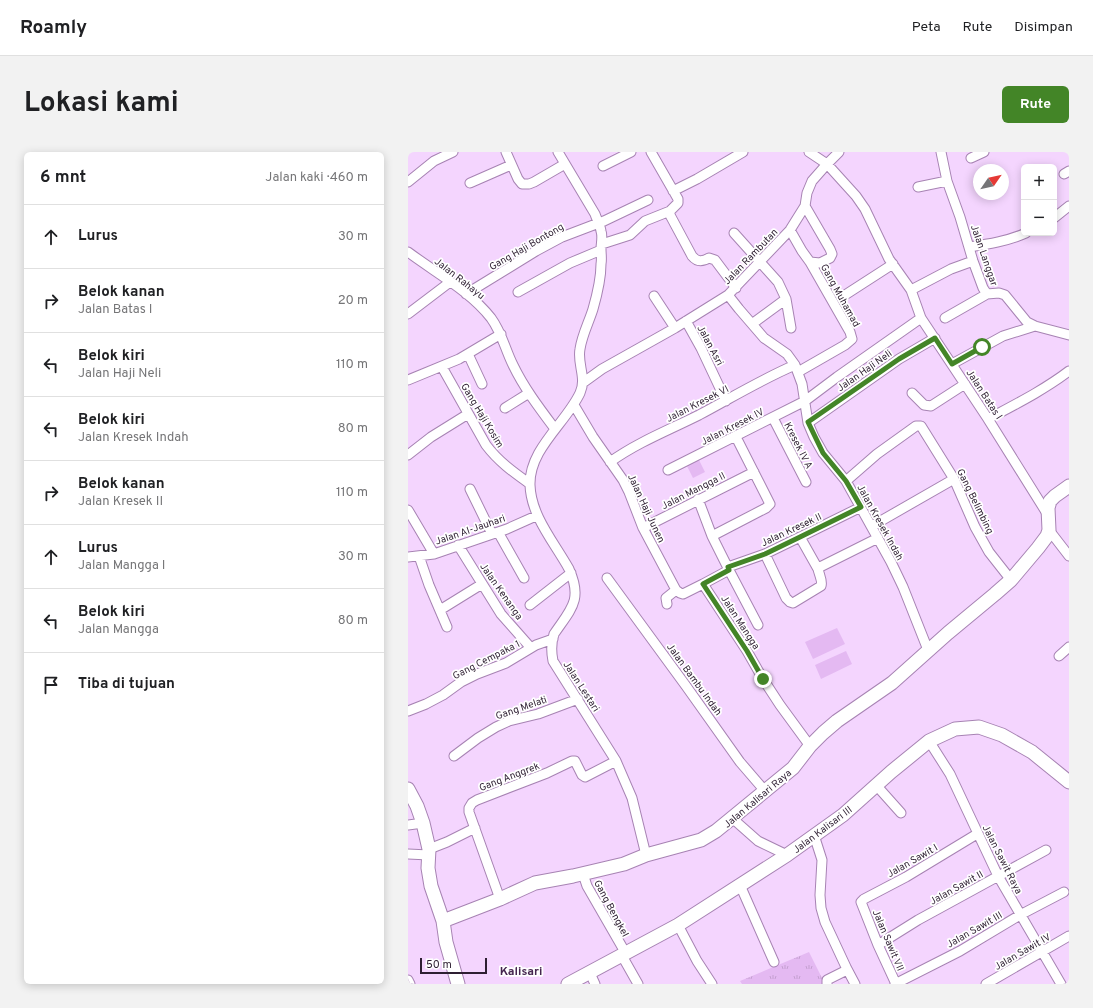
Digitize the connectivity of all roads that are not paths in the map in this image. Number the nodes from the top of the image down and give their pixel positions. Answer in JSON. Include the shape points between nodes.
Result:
{"nodes":[{"id":1,"x":453,"y":152,"type":"edge"},
{"id":2,"x":506,"y":152,"type":"edge"},
{"id":3,"x":558,"y":152,"type":"edge"},
{"id":4,"x":631,"y":152,"type":"edge"},
{"id":5,"x":651,"y":152,"type":"edge"},
{"id":6,"x":744,"y":152,"type":"edge"},
{"id":7,"x":809,"y":152,"type":"edge"},
{"id":8,"x":839,"y":152,"type":"edge"},
{"id":9,"x":941,"y":152,"type":"edge"},
{"id":10,"x":984,"y":152,"type":"edge"},
{"id":11,"x":971,"y":158,"type":"dead end"},
{"id":12,"x":565,"y":164,"type":"junction"},
{"id":13,"x":827,"y":164,"type":"junction"},
{"id":14,"x":511,"y":165,"type":"junction"},
{"id":15,"x":603,"y":166,"type":"dead end"},
{"id":16,"x":408,"y":182,"type":"edge"},
{"id":17,"x":947,"y":182,"type":"junction"},
{"id":18,"x":470,"y":183,"type":"dead end"},
{"id":19,"x":918,"y":187,"type":"dead end"},
{"id":20,"x":673,"y":191,"type":"junction"},
{"id":21,"x":648,"y":200,"type":"dead end"},
{"id":22,"x":805,"y":206,"type":"junction"},
{"id":23,"x":1069,"y":206,"type":"edge"},
{"id":24,"x":670,"y":211,"type":"junction"},
{"id":25,"x":1057,"y":216,"type":"edge"},
{"id":26,"x":599,"y":223,"type":"junction"},
{"id":27,"x":790,"y":230,"type":"junction"},
{"id":28,"x":734,"y":233,"type":"dead end"},
{"id":29,"x":1021,"y":235,"type":"edge"},
{"id":30,"x":601,"y":247,"type":"junction"},
{"id":31,"x":970,"y":247,"type":"junction"},
{"id":32,"x":408,"y":252,"type":"edge"},
{"id":33,"x":973,"y":261,"type":"junction"},
{"id":34,"x":761,"y":262,"type":"junction"},
{"id":35,"x":810,"y":262,"type":"junction"},
{"id":36,"x":893,"y":264,"type":"junction"},
{"id":37,"x":450,"y":282,"type":"junction"},
{"id":38,"x":736,"y":288,"type":"junction"},
{"id":39,"x":912,"y":290,"type":"junction"},
{"id":40,"x":518,"y":292,"type":"dead end"},
{"id":41,"x":466,"y":294,"type":"junction"},
{"id":42,"x":987,"y":294,"type":"junction"},
{"id":43,"x":728,"y":295,"type":"junction"},
{"id":44,"x":845,"y":295,"type":"dead end"},
{"id":45,"x":654,"y":296,"type":"dead end"},
{"id":46,"x":786,"y":299,"type":"junction"},
{"id":47,"x":408,"y":314,"type":"edge"},
{"id":48,"x":921,"y":318,"type":"junction"},
{"id":49,"x":945,"y":318,"type":"dead end"},
{"id":50,"x":686,"y":321,"type":"junction"},
{"id":51,"x":752,"y":324,"type":"junction"},
{"id":52,"x":1035,"y":326,"type":"junction"},
{"id":53,"x":675,"y":328,"type":"junction"},
{"id":54,"x":791,"y":328,"type":"dead end"},
{"id":55,"x":501,"y":334,"type":"junction"},
{"id":56,"x":1069,"y":335,"type":"edge"},
{"id":57,"x":935,"y":338,"type":"junction"},
{"id":58,"x":852,"y":339,"type":"joint"},
{"id":59,"x":468,"y":354,"type":"junction"},
{"id":60,"x":952,"y":364,"type":"junction"},
{"id":61,"x":442,"y":367,"type":"junction"},
{"id":62,"x":796,"y":368,"type":"junction"},
{"id":63,"x":1069,"y":371,"type":"edge"},
{"id":64,"x":408,"y":380,"type":"edge"},
{"id":65,"x":584,"y":382,"type":"junction"},
{"id":66,"x":482,"y":384,"type":"dead end"},
{"id":67,"x":965,"y":384,"type":"junction"},
{"id":68,"x":530,"y":393,"type":"junction"},
{"id":69,"x":912,"y":393,"type":"dead end"},
{"id":70,"x":726,"y":401,"type":"junction"},
{"id":71,"x":805,"y":402,"type":"junction"},
{"id":72,"x":574,"y":405,"type":"junction"},
{"id":73,"x":505,"y":408,"type":"dead end"},
{"id":74,"x":468,"y":414,"type":"junction"},
{"id":75,"x":773,"y":418,"type":"junction"},
{"id":76,"x":988,"y":419,"type":"junction"},
{"id":77,"x":808,"y":422,"type":"junction"},
{"id":78,"x":554,"y":429,"type":"junction"},
{"id":79,"x":736,"y":436,"type":"junction"},
{"id":80,"x":408,"y":455,"type":"edge"},
{"id":81,"x":610,"y":462,"type":"junction"},
{"id":82,"x":668,"y":470,"type":"dead end"},
{"id":83,"x":754,"y":472,"type":"junction"},
{"id":84,"x":954,"y":479,"type":"junction"},
{"id":85,"x":846,"y":481,"type":"junction"},
{"id":86,"x":806,"y":482,"type":"dead end"},
{"id":87,"x":530,"y":484,"type":"junction"},
{"id":88,"x":1069,"y":486,"type":"edge"},
{"id":89,"x":470,"y":489,"type":"dead end"},
{"id":90,"x":698,"y":499,"type":"junction"},
{"id":91,"x":861,"y":507,"type":"junction"},
{"id":92,"x":408,"y":510,"type":"edge"},
{"id":93,"x":536,"y":516,"type":"junction"},
{"id":94,"x":1049,"y":523,"type":"junction"},
{"id":95,"x":872,"y":526,"type":"junction"},
{"id":96,"x":642,"y":528,"type":"junction"},
{"id":97,"x":495,"y":533,"type":"junction"},
{"id":98,"x":712,"y":536,"type":"junction"},
{"id":99,"x":800,"y":537,"type":"junction"},
{"id":100,"x":878,"y":538,"type":"junction"},
{"id":101,"x":458,"y":545,"type":"junction"},
{"id":102,"x":434,"y":554,"type":"junction"},
{"id":103,"x":765,"y":554,"type":"junction"},
{"id":104,"x":419,"y":556,"type":"junction"},
{"id":105,"x":1069,"y":556,"type":"edge"},
{"id":106,"x":408,"y":557,"type":"edge"},
{"id":107,"x":729,"y":568,"type":"junction"},
{"id":108,"x":818,"y":569,"type":"junction"},
{"id":109,"x":571,"y":573,"type":"junction"},
{"id":110,"x":524,"y":578,"type":"dead end"},
{"id":111,"x":607,"y":578,"type":"dead end"},
{"id":112,"x":1011,"y":580,"type":"junction"},
{"id":113,"x":482,"y":584,"type":"junction"},
{"id":114,"x":703,"y":584,"type":"junction"},
{"id":115,"x":676,"y":590,"type":"junction"},
{"id":116,"x":666,"y":604,"type":"dead end"},
{"id":117,"x":530,"y":605,"type":"dead end"},
{"id":118,"x":440,"y":610,"type":"junction"},
{"id":119,"x":758,"y":625,"type":"dead end"},
{"id":120,"x":447,"y":627,"type":"dead end"},
{"id":121,"x":553,"y":639,"type":"junction"},
{"id":122,"x":1069,"y":647,"type":"edge"},
{"id":123,"x":531,"y":648,"type":"junction"},
{"id":124,"x":928,"y":650,"type":"junction"},
{"id":125,"x":1059,"y":656,"type":"dead end"},
{"id":126,"x":578,"y":699,"type":"junction"},
{"id":127,"x":408,"y":711,"type":"edge"},
{"id":128,"x":929,"y":742,"type":"junction"},
{"id":129,"x":810,"y":746,"type":"junction"},
{"id":130,"x":454,"y":756,"type":"dead end"},
{"id":131,"x":616,"y":761,"type":"junction"},
{"id":132,"x":1069,"y":782,"type":"edge"},
{"id":133,"x":876,"y":785,"type":"junction"},
{"id":134,"x":408,"y":789,"type":"edge"},
{"id":135,"x":765,"y":791,"type":"junction"},
{"id":136,"x":901,"y":813,"type":"dead end"},
{"id":137,"x":732,"y":818,"type":"junction"},
{"id":138,"x":423,"y":823,"type":"junction"},
{"id":139,"x":408,"y":825,"type":"edge"},
{"id":140,"x":474,"y":828,"type":"junction"},
{"id":141,"x":977,"y":834,"type":"junction"},
{"id":142,"x":814,"y":836,"type":"junction"},
{"id":143,"x":1046,"y":850,"type":"dead end"},
{"id":144,"x":429,"y":852,"type":"junction"},
{"id":145,"x":408,"y":854,"type":"edge"},
{"id":146,"x":787,"y":854,"type":"junction"},
{"id":147,"x":646,"y":855,"type":"junction"},
{"id":148,"x":582,"y":874,"type":"junction"},
{"id":149,"x":998,"y":876,"type":"junction"},
{"id":150,"x":740,"y":884,"type":"junction"},
{"id":151,"x":1064,"y":892,"type":"dead end"},
{"id":152,"x":500,"y":899,"type":"junction"},
{"id":153,"x":862,"y":906,"type":"joint"},
{"id":154,"x":1020,"y":915,"type":"junction"},
{"id":155,"x":443,"y":921,"type":"junction"},
{"id":156,"x":678,"y":925,"type":"junction"},
{"id":157,"x":1069,"y":936,"type":"edge"},
{"id":158,"x":878,"y":945,"type":"junction"},
{"id":159,"x":1042,"y":952,"type":"junction"},
{"id":160,"x":623,"y":953,"type":"junction"},
{"id":161,"x":774,"y":962,"type":"dead end"},
{"id":162,"x":846,"y":966,"type":"junction"},
{"id":163,"x":592,"y":978,"type":"edge"},
{"id":164,"x":408,"y":980,"type":"edge"},
{"id":165,"x":410,"y":984,"type":"edge"},
{"id":166,"x":458,"y":984,"type":"edge"},
{"id":167,"x":568,"y":984,"type":"edge"},
{"id":168,"x":638,"y":984,"type":"edge"},
{"id":169,"x":712,"y":984,"type":"edge"},
{"id":170,"x":827,"y":984,"type":"edge"},
{"id":171,"x":855,"y":984,"type":"edge"},
{"id":172,"x":896,"y":984,"type":"edge"},
{"id":173,"x":986,"y":984,"type":"edge"},
{"id":174,"x":1061,"y":984,"type":"edge"}],
"edges":[{"from":1,"to":16,"type":"street","via":[[434,161]]},
{"from":2,"to":14,"type":"street"},
{"from":3,"to":12,"type":"street"},
{"from":4,"to":15,"type":"street"},
{"from":5,"to":20,"type":"street"},
{"from":6,"to":20,"type":"street"},
{"from":7,"to":13,"type":"street","name":"Jalan Batas I"},
{"from":8,"to":13,"type":"street","name":"Jalan Rambutan"},
{"from":9,"to":17,"type":"street","name":"Jalan Langgar"},
{"from":10,"to":11,"type":"street"},
{"from":12,"to":14,"type":"street","via":[[534,182],[525,184],[519,181]]},
{"from":12,"to":26,"type":"street"},
{"from":13,"to":22,"type":"street","name":"Jalan Rambutan","via":[[812,181]]},
{"from":13,"to":36,"type":"street","name":"Jalan Batas I","via":[[865,209]]},
{"from":14,"to":18,"type":"street"},
{"from":17,"to":19,"type":"street"},
{"from":17,"to":31,"type":"street","name":"Jalan Langgar"},
{"from":20,"to":24,"type":"street","via":[[679,201]]},
{"from":21,"to":26,"type":"street","name":"Gang Haji Bontong"},
{"from":22,"to":27,"type":"street","name":"Jalan Rambutan"},
{"from":22,"to":35,"type":"street","name":"Gang Muhamad","via":[[832,254],[820,263]]},
{"from":23,"to":25,"type":"street"},
{"from":24,"to":30,"type":"street","via":[[645,221],[630,235]]},
{"from":24,"to":38,"type":"street","via":[[694,259],[715,260]]},
{"from":26,"to":30,"type":"street","via":[[602,233]]},
{"from":26,"to":41,"type":"street","name":"Gang Haji Bontong","via":[[562,237]]},
{"from":27,"to":34,"type":"street","name":"Jalan Rambutan"},
{"from":27,"to":35,"type":"street","name":"Gang Muhamad"},
{"from":28,"to":34,"type":"street"},
{"from":29,"to":31,"type":"street"},
{"from":30,"to":40,"type":"street"},
{"from":30,"to":65,"type":"street","via":[[599,284],[580,349]]},
{"from":31,"to":33,"type":"street","name":"Jalan Langgar"},
{"from":32,"to":37,"type":"street","name":"Jalan Rahayu"},
{"from":33,"to":39,"type":"street","via":[[951,269]]},
{"from":33,"to":42,"type":"street","name":"Jalan Langgar"},
{"from":34,"to":38,"type":"street","name":"Jalan Rambutan"},
{"from":34,"to":46,"type":"street","via":[[778,282]]},
{"from":35,"to":58,"type":"street","name":"Gang Muhamad"},
{"from":36,"to":39,"type":"street","name":"Jalan Batas I"},
{"from":36,"to":44,"type":"street"},
{"from":37,"to":41,"type":"street","name":"Jalan Rahayu"},
{"from":37,"to":47,"type":"street"},
{"from":38,"to":43,"type":"street","name":"Jalan Rambutan"},
{"from":39,"to":48,"type":"street","name":"Jalan Batas I"},
{"from":41,"to":55,"type":"street","name":"Jalan Rahayu","via":[[491,318]]},
{"from":42,"to":49,"type":"street"},
{"from":42,"to":52,"type":"street","name":"Jalan Langgar","via":[[1005,295],[1027,322]]},
{"from":43,"to":50,"type":"street","name":"Jalan Rambutan"},
{"from":43,"to":51,"type":"street","name":"Jalan Kresek Indah"},
{"from":45,"to":53,"type":"street"},
{"from":46,"to":51,"type":"street"},
{"from":46,"to":54,"type":"street"},
{"from":48,"to":57,"type":"street","name":"Jalan Batas I"},
{"from":48,"to":71,"type":"street","name":"Jalan Kresek IV"},
{"from":50,"to":53,"type":"street","name":"Jalan Rambutan"},
{"from":50,"to":70,"type":"street","name":"Jalan Asri"},
{"from":51,"to":62,"type":"street","name":"Jalan Kresek Indah","via":[[764,338],[787,354]]},
{"from":52,"to":56,"type":"street","name":"Jalan Langgar"},
{"from":52,"to":60,"type":"street","via":[[1003,336]]},
{"from":53,"to":65,"type":"street","name":"Jalan Rambutan"},
{"from":55,"to":59,"type":"street"},
{"from":55,"to":68,"type":"street","name":"Jalan Rahayu","via":[[512,364]]},
{"from":57,"to":60,"type":"street","name":"Jalan Batas I"},
{"from":57,"to":77,"type":"street","name":"Jalan Haji Neli","via":[[899,359]]},
{"from":58,"to":62,"type":"street","name":"Jalan Kresek VI","via":[[845,345]]},
{"from":59,"to":61,"type":"street"},
{"from":59,"to":66,"type":"street"},
{"from":60,"to":67,"type":"street","name":"Jalan Batas I"},
{"from":61,"to":64,"type":"street"},
{"from":61,"to":74,"type":"street","name":"Gang Haji Kosim"},
{"from":62,"to":70,"type":"street","name":"Jalan Kresek VI","via":[[758,383]]},
{"from":62,"to":71,"type":"street","name":"Jalan Kresek Indah"},
{"from":63,"to":76,"type":"street","via":[[1027,399]]},
{"from":65,"to":72,"type":"street","name":"Jalan Lestari"},
{"from":67,"to":69,"type":"street","via":[[927,407]]},
{"from":67,"to":76,"type":"street","name":"Jalan Batas I"},
{"from":68,"to":73,"type":"street"},
{"from":68,"to":78,"type":"street","name":"Jalan Rahayu"},
{"from":70,"to":81,"type":"street","name":"Jalan Kresek VI","via":[[632,447]]},
{"from":71,"to":75,"type":"street","name":"Jalan Kresek IV"},
{"from":71,"to":77,"type":"street","name":"Jalan Kresek Indah"},
{"from":72,"to":78,"type":"street","name":"Jalan Lestari"},
{"from":72,"to":81,"type":"street","name":"Jalan Haji Junen"},
{"from":74,"to":80,"type":"street"},
{"from":74,"to":87,"type":"street","name":"Gang Haji Kosim","via":[[493,455]]},
{"from":75,"to":79,"type":"street","name":"Jalan Kresek IV"},
{"from":75,"to":86,"type":"street","name":"Kresek IV A"},
{"from":76,"to":94,"type":"street","name":"Jalan Batas I"},
{"from":77,"to":85,"type":"street","name":"Jalan Kresek Indah","via":[[823,453]]},
{"from":78,"to":87,"type":"street","name":"Jalan Lestari","via":[[535,462]]},
{"from":79,"to":82,"type":"street","name":"Jalan Kresek IV"},
{"from":79,"to":83,"type":"street"},
{"from":81,"to":96,"type":"street","name":"Jalan Haji Junen","via":[[629,492]]},
{"from":83,"to":90,"type":"street","name":"Jalan Mangga II"},
{"from":83,"to":98,"type":"street","via":[[770,501],[770,506]]},
{"from":84,"to":85,"type":"street","name":"Gang Belimbing","via":[[925,430],[921,426],[916,426],[877,454]]},
{"from":84,"to":95,"type":"street"},
{"from":84,"to":112,"type":"street","name":"Gang Belimbing","via":[[989,552]]},
{"from":85,"to":91,"type":"street","name":"Jalan Kresek Indah"},
{"from":87,"to":93,"type":"street","name":"Jalan Lestari"},
{"from":88,"to":94,"type":"street","name":"Jalan Kalisari Raya","via":[[1050,502]]},
{"from":89,"to":97,"type":"street"},
{"from":90,"to":96,"type":"street","name":"Jalan Mangga II"},
{"from":90,"to":98,"type":"street"},
{"from":91,"to":95,"type":"street","name":"Jalan Kresek Indah"},
{"from":91,"to":99,"type":"street","name":"Jalan Kresek II"},
{"from":92,"to":102,"type":"street"},
{"from":93,"to":97,"type":"street","name":"Jalan Al-Jauhari"},
{"from":93,"to":109,"type":"street","name":"Jalan Lestari"},
{"from":94,"to":105,"type":"street","name":"Jalan Batas I"},
{"from":94,"to":112,"type":"street","name":"Jalan Kalisari Raya","via":[[1044,541]]},
{"from":95,"to":100,"type":"street","name":"Jalan Kresek Indah"},
{"from":96,"to":115,"type":"street","name":"Jalan Haji Junen"},
{"from":97,"to":101,"type":"street","name":"Jalan Al-Jauhari"},
{"from":97,"to":110,"type":"street"},
{"from":98,"to":107,"type":"street"},
{"from":99,"to":103,"type":"street","name":"Jalan Kresek II"},
{"from":99,"to":108,"type":"street"},
{"from":100,"to":108,"type":"street"},
{"from":100,"to":124,"type":"street","name":"Jalan Kresek Indah","via":[[903,586]]},
{"from":101,"to":102,"type":"street","name":"Jalan Al-Jauhari"},
{"from":101,"to":113,"type":"street","name":"Jalan Kenanga"},
{"from":102,"to":104,"type":"street","name":"Jalan Al-Jauhari"},
{"from":103,"to":107,"type":"street","name":"Jalan Kresek II"},
{"from":103,"to":108,"type":"street","via":[[790,602],[821,586]]},
{"from":104,"to":106,"type":"street","name":"Jalan Al-Jauhari"},
{"from":104,"to":118,"type":"street"},
{"from":107,"to":114,"type":"street","name":"Jalan Kresek II"},
{"from":107,"to":119,"type":"street"},
{"from":109,"to":117,"type":"street"},
{"from":109,"to":121,"type":"street","name":"Jalan Lestari","via":[[575,587],[573,606]]},
{"from":111,"to":135,"type":"street","name":"Jalan Bambu Indah","via":[[740,762]]},
{"from":112,"to":124,"type":"street","name":"Jalan Kalisari Raya"},
{"from":113,"to":118,"type":"street"},
{"from":113,"to":123,"type":"street","name":"Jalan Kenanga","via":[[501,614]]},
{"from":114,"to":115,"type":"street","via":[[688,592],[680,593]]},
{"from":114,"to":129,"type":"street","name":"Jalan Mangga","via":[[780,705]]},
{"from":115,"to":116,"type":"street","via":[[666,598]]},
{"from":118,"to":120,"type":"street"},
{"from":121,"to":123,"type":"street","name":"Gang Cempaka 1"},
{"from":121,"to":126,"type":"street","name":"Jalan Lestari","via":[[553,661]]},
{"from":122,"to":125,"type":"street"},
{"from":123,"to":127,"type":"street","name":"Gang Cempaka 1"},
{"from":124,"to":129,"type":"street","name":"Jalan Kalisari Raya","via":[[892,683],[837,721]]},
{"from":126,"to":130,"type":"street","name":"Gang Melati","via":[[538,714],[509,721],[478,738]]},
{"from":126,"to":131,"type":"street","name":"Jalan Lestari"},
{"from":128,"to":132,"type":"street","name":"Jalan Kalisari III","via":[[955,729],[984,728],[1022,746]]},
{"from":128,"to":133,"type":"street","name":"Jalan Kalisari III"},
{"from":128,"to":141,"type":"street","name":"Jalan Sawit Raya","via":[[950,774]]},
{"from":129,"to":135,"type":"street","name":"Jalan Kalisari Raya","via":[[793,768]]},
{"from":131,"to":140,"type":"street","name":"Gang Anggrek","via":[[585,777],[575,761],[572,761],[477,800],[469,808]]},
{"from":131,"to":147,"type":"street","name":"Jalan Lestari","via":[[632,798]]},
{"from":133,"to":136,"type":"street"},
{"from":133,"to":142,"type":"street","name":"Jalan Kalisari III","via":[[843,815]]},
{"from":134,"to":138,"type":"street"},
{"from":135,"to":137,"type":"street","name":"Jalan Kalisari Raya"},
{"from":137,"to":146,"type":"street","via":[[758,841]]},
{"from":137,"to":147,"type":"street","name":"Jalan Kalisari Raya","via":[[701,840]]},
{"from":138,"to":139,"type":"street"},
{"from":138,"to":144,"type":"street"},
{"from":140,"to":144,"type":"street"},
{"from":140,"to":152,"type":"street","name":"Gang Anggrek"},
{"from":141,"to":149,"type":"street","name":"Jalan Sawit Raya"},
{"from":141,"to":153,"type":"street","name":"Jalan Sawit I","via":[[864,899],[861,902]]},
{"from":142,"to":146,"type":"street","name":"Jalan Kalisari III"},
{"from":142,"to":162,"type":"street","via":[[822,860],[821,908]]},
{"from":143,"to":149,"type":"street","name":"Jalan Sawit II"},
{"from":144,"to":145,"type":"street"},
{"from":144,"to":155,"type":"street","via":[[431,886]]},
{"from":146,"to":150,"type":"street","name":"Jalan Kalisari III"},
{"from":147,"to":148,"type":"street","name":"Jalan Kalisari Raya","via":[[624,864]]},
{"from":148,"to":152,"type":"street","name":"Jalan Kalisari Raya","via":[[535,883]]},
{"from":148,"to":160,"type":"street","name":"Gang Bengkel"},
{"from":149,"to":154,"type":"street","name":"Jalan Sawit Raya"},
{"from":149,"to":158,"type":"street","name":"Jalan Sawit II"},
{"from":150,"to":156,"type":"street","name":"Jalan Kalisari III"},
{"from":150,"to":161,"type":"street"},
{"from":151,"to":154,"type":"street","name":"Jalan Sawit III"},
{"from":152,"to":155,"type":"street","name":"Jalan Kalisari Raya"},
{"from":153,"to":158,"type":"street","name":"Jalan Sawit VII"},
{"from":154,"to":159,"type":"street","name":"Jalan Sawit Raya"},
{"from":154,"to":172,"type":"street","name":"Jalan Sawit III","via":[[960,951]]},
{"from":155,"to":166,"type":"street"},
{"from":156,"to":160,"type":"street","name":"Jalan Kalisari III"},
{"from":156,"to":169,"type":"street"},
{"from":157,"to":159,"type":"street","name":"Jalan Sawit IV"},
{"from":158,"to":172,"type":"street","name":"Jalan Sawit VII"},
{"from":159,"to":173,"type":"street","name":"Jalan Sawit IV"},
{"from":159,"to":174,"type":"street","name":"Jalan Sawit Raya"},
{"from":160,"to":163,"type":"street","name":"Jalan Kalisari III"},
{"from":160,"to":168,"type":"street","name":"Gang Bengkel"},
{"from":162,"to":170,"type":"street","via":[[845,971],[826,980]]},
{"from":162,"to":171,"type":"street"},
{"from":163,"to":167,"type":"street","name":"Jalan Kalisari III"},
{"from":164,"to":165,"type":"street"}]}
